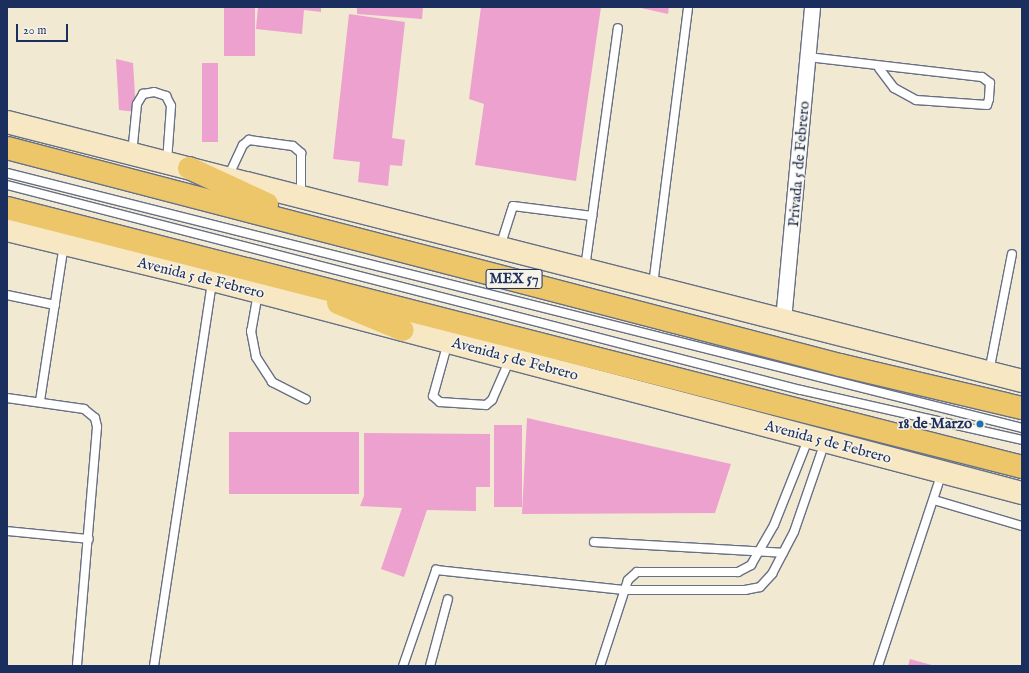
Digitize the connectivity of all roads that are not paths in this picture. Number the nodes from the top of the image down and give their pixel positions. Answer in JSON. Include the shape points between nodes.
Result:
{"nodes":[{"id":1,"x":688,"y":7,"type":"edge"},
{"id":2,"x":812,"y":7,"type":"edge"},
{"id":3,"x":618,"y":28,"type":"dead end"},
{"id":4,"x":808,"y":57,"type":"junction"},
{"id":5,"x":879,"y":68,"type":"junction"},
{"id":6,"x":7,"y":122,"type":"edge"},
{"id":7,"x":7,"y":148,"type":"edge"},
{"id":8,"x":132,"y":154,"type":"junction"},
{"id":9,"x":167,"y":163,"type":"junction"},
{"id":10,"x":189,"y":168,"type":"junction"},
{"id":11,"x":7,"y":173,"type":"edge"},
{"id":12,"x":228,"y":178,"type":"junction"},
{"id":13,"x":7,"y":185,"type":"edge"},
{"id":14,"x":301,"y":196,"type":"junction"},
{"id":15,"x":7,"y":208,"type":"edge"},
{"id":16,"x":592,"y":216,"type":"junction"},
{"id":17,"x":321,"y":229,"type":"junction"},
{"id":18,"x":7,"y":230,"type":"edge"},
{"id":19,"x":64,"y":244,"type":"junction"},
{"id":20,"x":500,"y":247,"type":"junction"},
{"id":21,"x":1012,"y":254,"type":"dead end"},
{"id":22,"x":585,"y":269,"type":"junction"},
{"id":23,"x":270,"y":274,"type":"junction"},
{"id":24,"x":213,"y":280,"type":"junction"},
{"id":25,"x":653,"y":286,"type":"junction"},
{"id":26,"x":258,"y":292,"type":"junction"},
{"id":27,"x":7,"y":295,"type":"edge"},
{"id":28,"x":55,"y":305,"type":"junction"},
{"id":29,"x":784,"y":320,"type":"junction"},
{"id":30,"x":403,"y":330,"type":"junction"},
{"id":31,"x":448,"y":342,"type":"junction"},
{"id":32,"x":510,"y":358,"type":"junction"},
{"id":33,"x":989,"y":373,"type":"junction"},
{"id":34,"x":1022,"y":381,"type":"edge"},
{"id":35,"x":7,"y":398,"type":"edge"},
{"id":36,"x":306,"y":399,"type":"dead end"},
{"id":37,"x":40,"y":401,"type":"junction"},
{"id":38,"x":1022,"y":408,"type":"edge"},
{"id":39,"x":1022,"y":428,"type":"edge"},
{"id":40,"x":817,"y":438,"type":"junction"},
{"id":41,"x":1022,"y":440,"type":"edge"},
{"id":42,"x":1022,"y":467,"type":"edge"},
{"id":43,"x":943,"y":471,"type":"junction"},
{"id":44,"x":1022,"y":493,"type":"edge"},
{"id":45,"x":934,"y":500,"type":"junction"},
{"id":46,"x":1022,"y":526,"type":"edge"},
{"id":47,"x":7,"y":531,"type":"edge"},
{"id":48,"x":89,"y":539,"type":"junction"},
{"id":49,"x":594,"y":542,"type":"dead end"},
{"id":50,"x":762,"y":550,"type":"junction"},
{"id":51,"x":784,"y":553,"type":"junction"},
{"id":52,"x":624,"y":590,"type":"junction"},
{"id":53,"x":448,"y":598,"type":"dead end"},
{"id":54,"x":77,"y":666,"type":"edge"},
{"id":55,"x":154,"y":666,"type":"edge"},
{"id":56,"x":403,"y":666,"type":"edge"},
{"id":57,"x":430,"y":666,"type":"edge"},
{"id":58,"x":600,"y":666,"type":"edge"},
{"id":59,"x":878,"y":666,"type":"edge"}],
"edges":[{"from":1,"to":25,"type":"lane"},
{"from":2,"to":4,"type":"street","name":"Privada 5 de Febrero"},
{"from":3,"to":16,"type":"lane"},
{"from":4,"to":5,"type":"lane"},
{"from":4,"to":29,"type":"street","name":"Privada 5 de Febrero"},
{"from":5,"to":5,"type":"lane","via":[[894,88],[916,100],[986,105],[989,99],[990,82],[982,77]]},
{"from":6,"to":8,"type":"main road"},
{"from":7,"to":17,"type":"highway","number":"MEX 57"},
{"from":8,"to":9,"type":"main road"},
{"from":8,"to":9,"type":"lane","via":[[137,104],[144,94],[154,92],[166,96],[171,106]]},
{"from":9,"to":10,"type":"main road"},
{"from":10,"to":12,"type":"main road"},
{"from":10,"to":17,"type":"highway"},
{"from":11,"to":39,"type":"lane"},
{"from":12,"to":14,"type":"main road"},
{"from":12,"to":14,"type":"lane","via":[[243,145],[249,140],[293,146],[301,153]]},
{"from":13,"to":41,"type":"lane","via":[[801,390]]},
{"from":14,"to":20,"type":"main road"},
{"from":15,"to":23,"type":"highway","name":"Avenida 5 de Febrero"},
{"from":16,"to":20,"type":"lane","via":[[513,206]]},
{"from":16,"to":22,"type":"lane"},
{"from":17,"to":38,"type":"highway","number":"MEX 57","via":[[840,365]]},
{"from":18,"to":19,"type":"main road","name":"Avenida 5 de Febrero"},
{"from":19,"to":24,"type":"main road","name":"Avenida 5 de Febrero"},
{"from":19,"to":28,"type":"lane"},
{"from":20,"to":22,"type":"main road"},
{"from":21,"to":33,"type":"lane"},
{"from":22,"to":25,"type":"main road"},
{"from":23,"to":30,"type":"highway"},
{"from":23,"to":42,"type":"highway","name":"Avenida 5 de Febrero"},
{"from":24,"to":26,"type":"main road","name":"Avenida 5 de Febrero"},
{"from":24,"to":55,"type":"lane"},
{"from":25,"to":29,"type":"main road"},
{"from":26,"to":30,"type":"main road","name":"Avenida 5 de Febrero"},
{"from":26,"to":36,"type":"lane","via":[[251,332],[256,357],[272,382]]},
{"from":27,"to":28,"type":"lane"},
{"from":28,"to":37,"type":"lane"},
{"from":29,"to":33,"type":"main road"},
{"from":30,"to":31,"type":"main road","name":"Avenida 5 de Febrero"},
{"from":31,"to":32,"type":"main road","name":"Avenida 5 de Febrero"},
{"from":31,"to":32,"type":"lane","via":[[433,396],[440,402],[486,405],[492,400]]},
{"from":32,"to":40,"type":"main road","name":"Avenida 5 de Febrero"},
{"from":33,"to":34,"type":"main road"},
{"from":35,"to":37,"type":"lane"},
{"from":37,"to":48,"type":"lane","via":[[84,408],[94,418],[97,427]]},
{"from":40,"to":43,"type":"main road","name":"Avenida 5 de Febrero"},
{"from":40,"to":50,"type":"lane"},
{"from":40,"to":51,"type":"lane"},
{"from":43,"to":44,"type":"main road","name":"Avenida 5 de Febrero"},
{"from":43,"to":45,"type":"lane"},
{"from":45,"to":46,"type":"lane"},
{"from":45,"to":59,"type":"lane"},
{"from":47,"to":48,"type":"lane"},
{"from":48,"to":54,"type":"lane"},
{"from":49,"to":50,"type":"lane"},
{"from":50,"to":51,"type":"lane"},
{"from":50,"to":52,"type":"lane","via":[[751,565],[738,572],[637,572]]},
{"from":51,"to":52,"type":"lane","via":[[772,574],[760,586],[745,590]]},
{"from":52,"to":56,"type":"lane","via":[[436,570]]},
{"from":52,"to":58,"type":"lane"},
{"from":53,"to":57,"type":"lane"}]}
